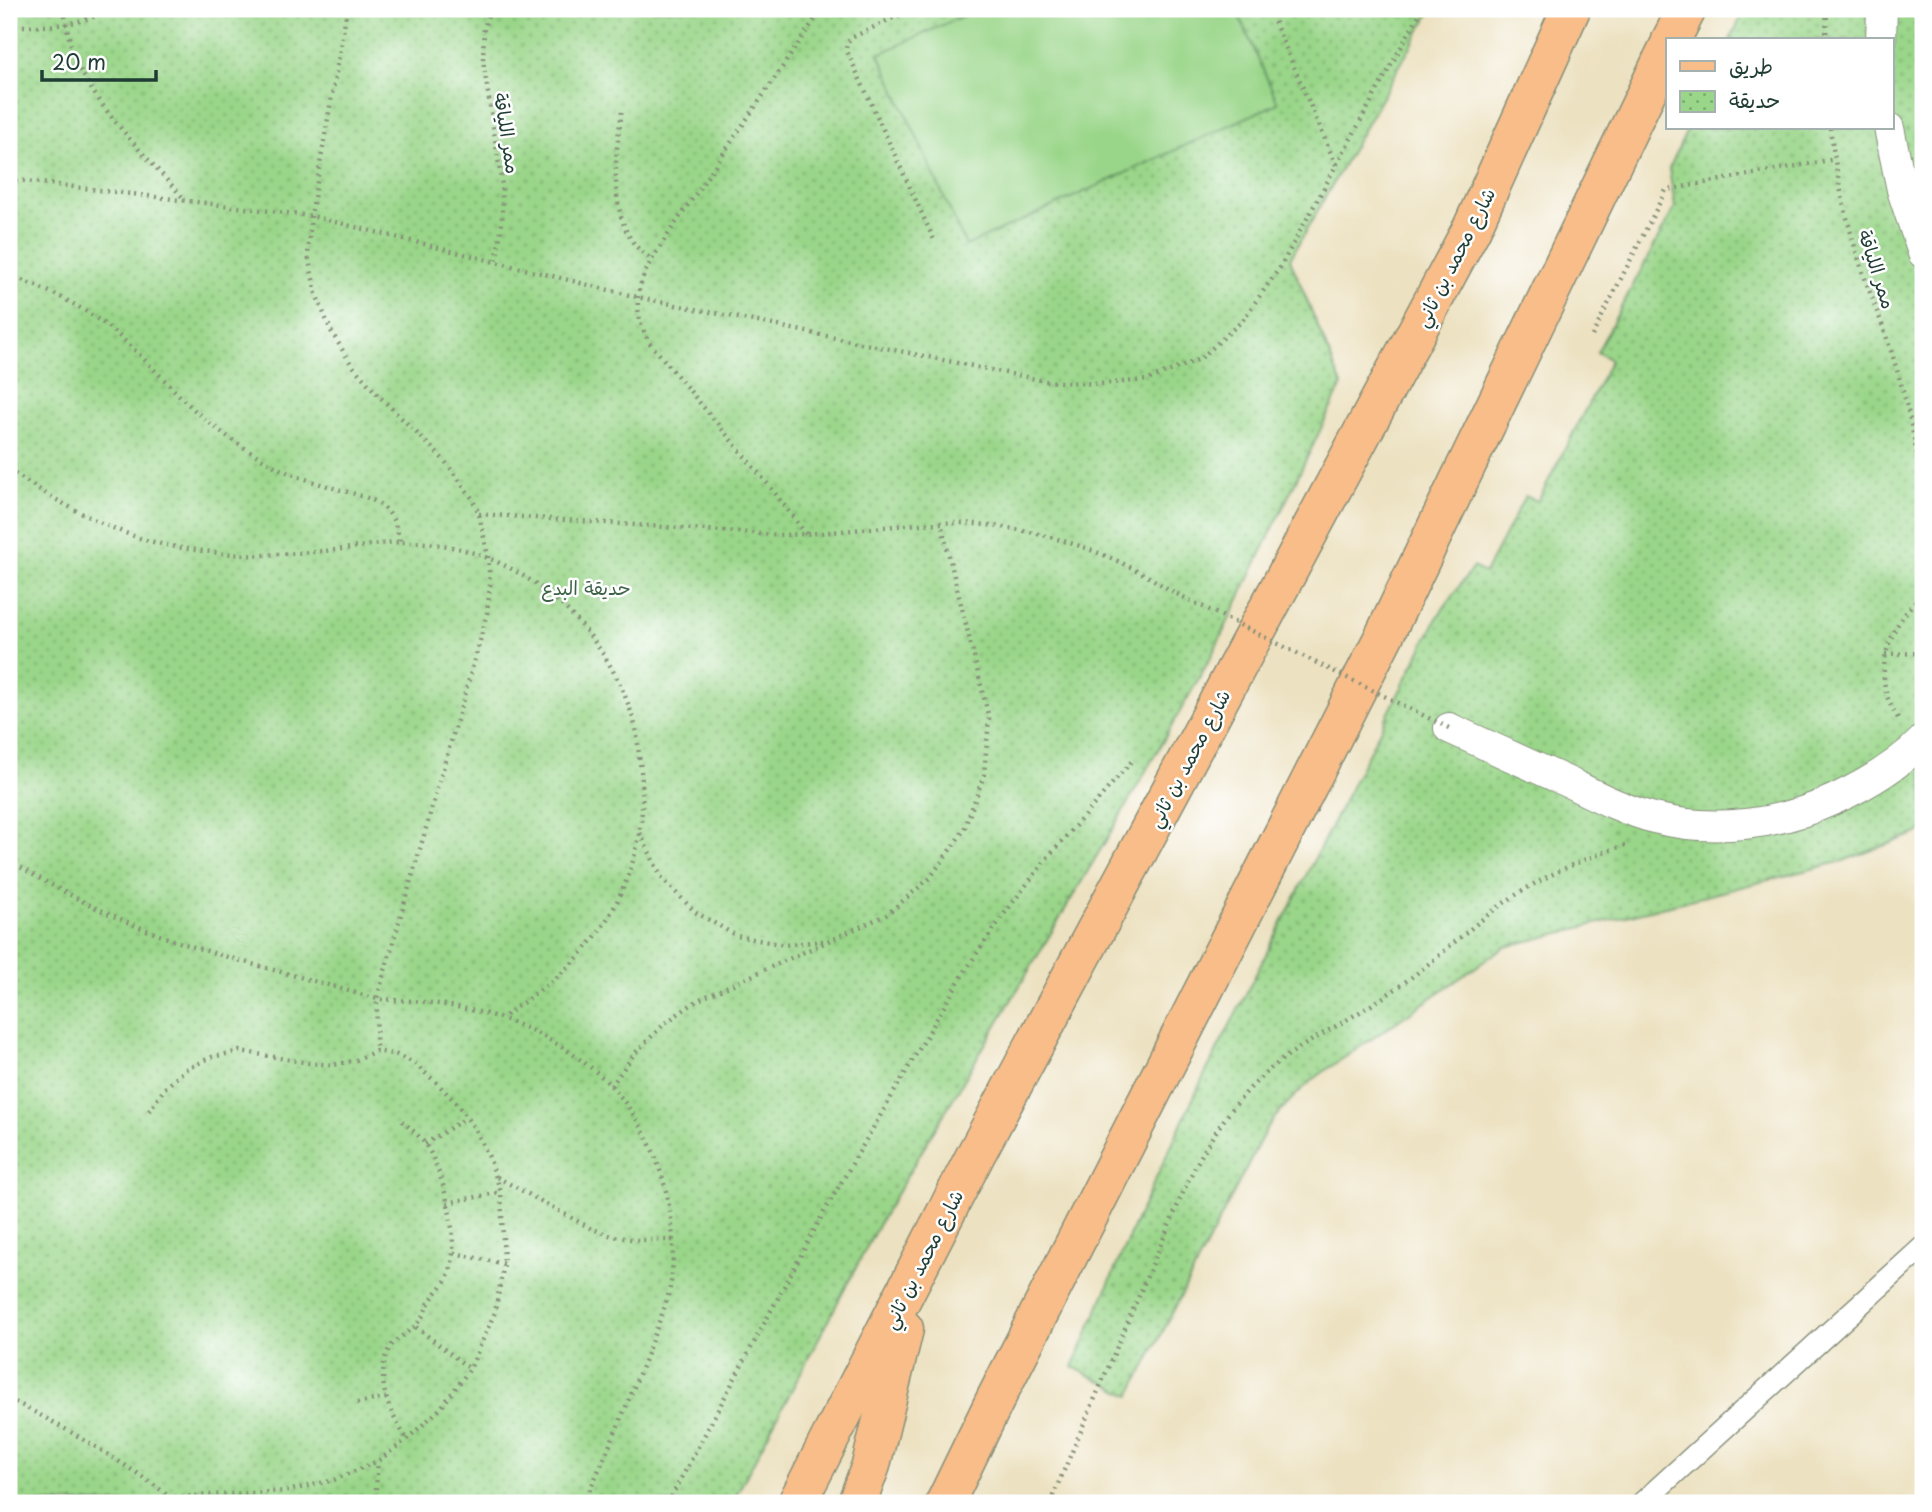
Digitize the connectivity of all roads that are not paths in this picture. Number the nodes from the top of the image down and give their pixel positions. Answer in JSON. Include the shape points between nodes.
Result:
{"nodes":[{"id":1,"x":1571,"y":9,"type":"edge"},
{"id":2,"x":1687,"y":9,"type":"edge"},
{"id":3,"x":1882,"y":9,"type":"edge"},
{"id":4,"x":1672,"y":38,"type":"edge"},
{"id":5,"x":1881,"y":38,"type":"edge"},
{"id":6,"x":1666,"y":52,"type":"edge"},
{"id":7,"x":1889,"y":130,"type":"edge"},
{"id":8,"x":1923,"y":253,"type":"edge"},
{"id":9,"x":1449,"y":728,"type":"road end"},
{"id":10,"x":1921,"y":742,"type":"edge"},
{"id":11,"x":1923,"y":1247,"type":"edge"},
{"id":12,"x":922,"y":1259,"type":"junction"},
{"id":13,"x":797,"y":1503,"type":"edge"},
{"id":14,"x":857,"y":1503,"type":"edge"},
{"id":15,"x":945,"y":1503,"type":"edge"},
{"id":16,"x":1642,"y":1503,"type":"edge"}],
"edges":[{"from":1,"to":12,"type":"main road","name":"شارع محمد بن ثاني","via":[[1472,228]]},
{"from":2,"to":4,"type":"main road"},
{"from":3,"to":5,"type":"street"},
{"from":6,"to":15,"type":"main road","via":[[1384,636]]},
{"from":7,"to":8,"type":"street","via":[[1902,190]]},
{"from":9,"to":10,"type":"street","via":[[1619,806],[1653,818],[1725,826],[1796,815],[1854,790]]},
{"from":11,"to":16,"type":"lane"},
{"from":12,"to":13,"type":"main road","name":"شارع محمد بن ثاني"},
{"from":12,"to":14,"type":"main road","via":[[871,1465]]}]}
